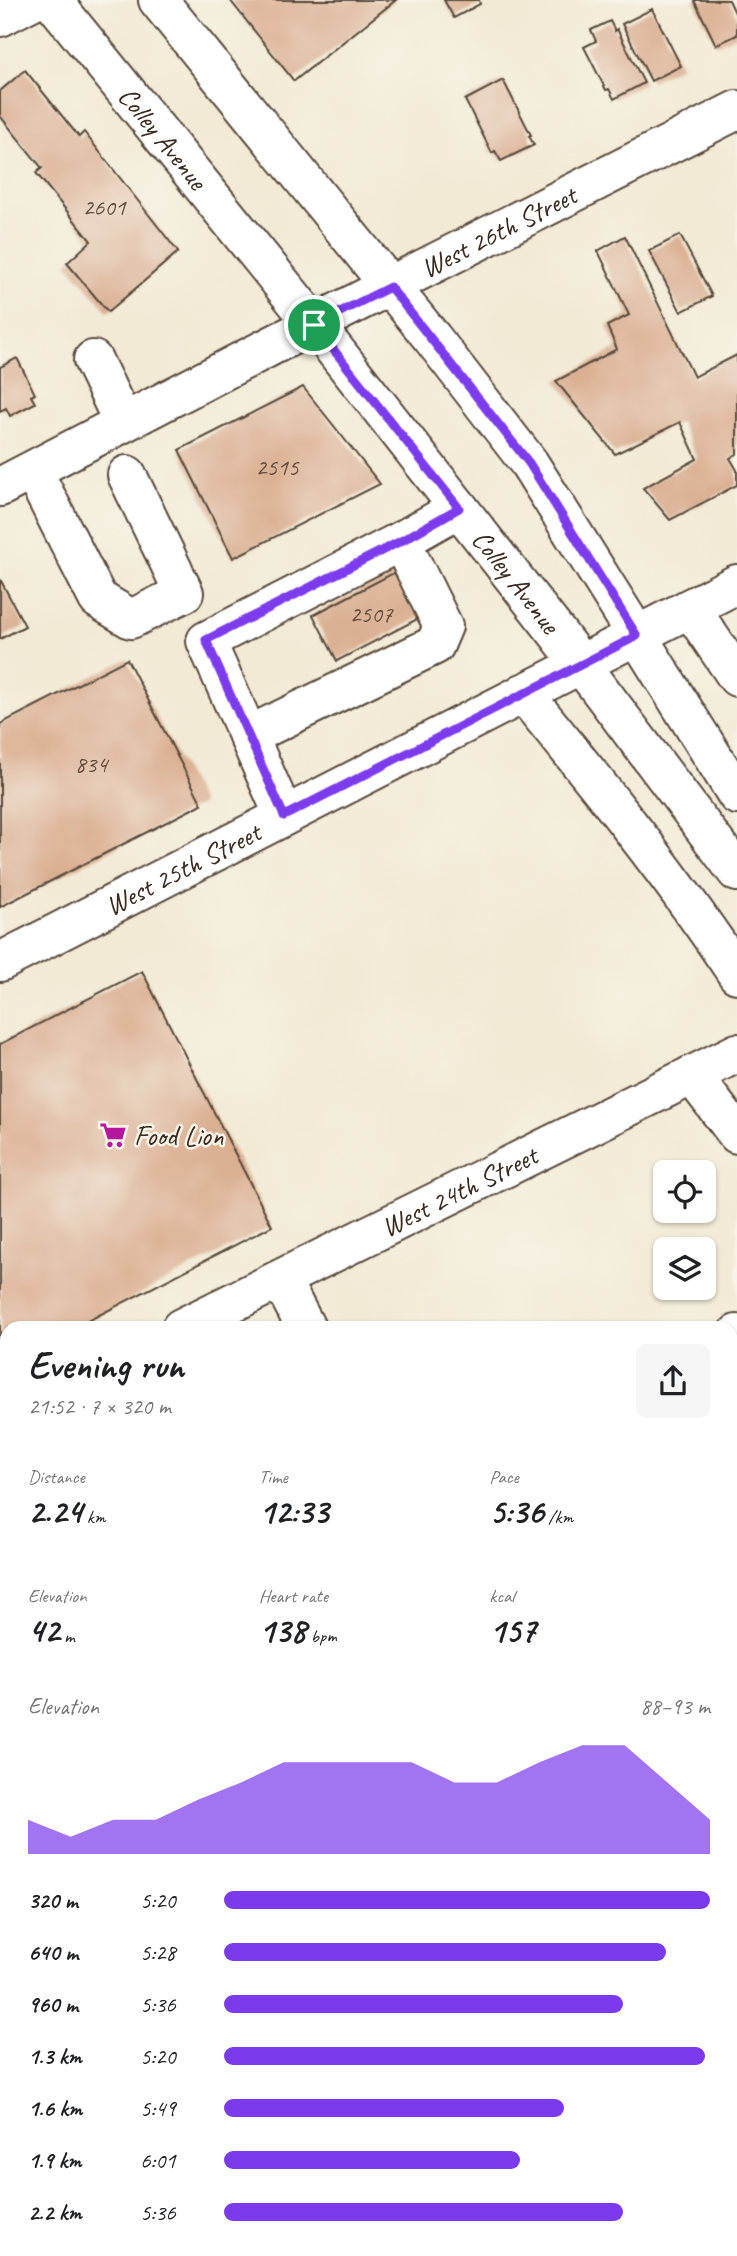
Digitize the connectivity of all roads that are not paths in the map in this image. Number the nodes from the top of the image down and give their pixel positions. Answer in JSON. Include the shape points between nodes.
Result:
{"nodes":[{"id":1,"x":33,"y":0,"type":"edge"},
{"id":2,"x":52,"y":0,"type":"edge"},
{"id":3,"x":158,"y":0,"type":"edge"},
{"id":4,"x":0,"y":17,"type":"edge"},
{"id":5,"x":737,"y":110,"type":"edge"},
{"id":6,"x":390,"y":287,"type":"junction"},
{"id":7,"x":314,"y":325,"type":"junction"},
{"id":8,"x":93,"y":360,"type":"dead end"},
{"id":9,"x":124,"y":422,"type":"junction"},
{"id":10,"x":127,"y":475,"type":"dead end"},
{"id":11,"x":16,"y":479,"type":"edge"},
{"id":12,"x":459,"y":508,"type":"junction"},
{"id":13,"x":401,"y":541,"type":"junction"},
{"id":14,"x":737,"y":584,"type":"edge"},
{"id":15,"x":184,"y":593,"type":"junction"},
{"id":16,"x":690,"y":608,"type":"junction"},
{"id":17,"x":637,"y":636,"type":"junction"},
{"id":18,"x":206,"y":640,"type":"junction"},
{"id":19,"x":581,"y":664,"type":"junction"},
{"id":20,"x":737,"y":677,"type":"edge"},
{"id":21,"x":523,"y":693,"type":"junction"},
{"id":22,"x":248,"y":736,"type":"junction"},
{"id":23,"x":737,"y":795,"type":"edge"},
{"id":24,"x":284,"y":816,"type":"junction"},
{"id":25,"x":737,"y":872,"type":"edge"},
{"id":26,"x":0,"y":962,"type":"edge"},
{"id":27,"x":737,"y":974,"type":"edge"},
{"id":28,"x":737,"y":1053,"type":"edge"},
{"id":29,"x":692,"y":1075,"type":"junction"},
{"id":30,"x":737,"y":1134,"type":"edge"},
{"id":31,"x":281,"y":1280,"type":"junction"},
{"id":32,"x":196,"y":1321,"type":"edge"},
{"id":33,"x":302,"y":1321,"type":"edge"}],
"edges":[{"from":1,"to":4,"type":"main road"},
{"from":2,"to":7,"type":"main road","name":"Colley Avenue"},
{"from":3,"to":6,"type":"main road"},
{"from":5,"to":6,"type":"main road","name":"West 26th Street"},
{"from":6,"to":7,"type":"main road","name":"West 26th Street"},
{"from":6,"to":17,"type":"main road","via":[[529,463]]},
{"from":7,"to":9,"type":"main road","name":"West 26th Street"},
{"from":7,"to":12,"type":"main road","name":"Colley Avenue"},
{"from":8,"to":9,"type":"main road"},
{"from":9,"to":11,"type":"main road","name":"West 26th Street"},
{"from":10,"to":15,"type":"main road"},
{"from":11,"to":15,"type":"main road","via":[[98,599],[131,620]]},
{"from":12,"to":13,"type":"main road"},
{"from":12,"to":19,"type":"main road","name":"Colley Avenue"},
{"from":13,"to":18,"type":"main road"},
{"from":13,"to":22,"type":"main road","via":[[443,626],[436,645]]},
{"from":14,"to":16,"type":"main road","name":"West 25th Street"},
{"from":15,"to":18,"type":"main road"},
{"from":16,"to":17,"type":"main road","name":"West 25th Street"},
{"from":16,"to":20,"type":"main road"},
{"from":17,"to":19,"type":"main road","name":"West 25th Street"},
{"from":17,"to":23,"type":"main road"},
{"from":18,"to":22,"type":"main road"},
{"from":19,"to":21,"type":"main road","name":"West 25th Street"},
{"from":19,"to":25,"type":"main road","name":"Colley Avenue"},
{"from":21,"to":24,"type":"main road","name":"West 25th Street"},
{"from":21,"to":27,"type":"main road","via":[[611,800]]},
{"from":22,"to":24,"type":"main road"},
{"from":24,"to":26,"type":"main road","name":"West 25th Street"},
{"from":28,"to":29,"type":"main road","name":"West 24th Street"},
{"from":29,"to":30,"type":"main road"},
{"from":29,"to":31,"type":"main road","name":"West 24th Street"},
{"from":31,"to":32,"type":"main road","name":"West 24th Street"},
{"from":31,"to":33,"type":"main road"}]}
